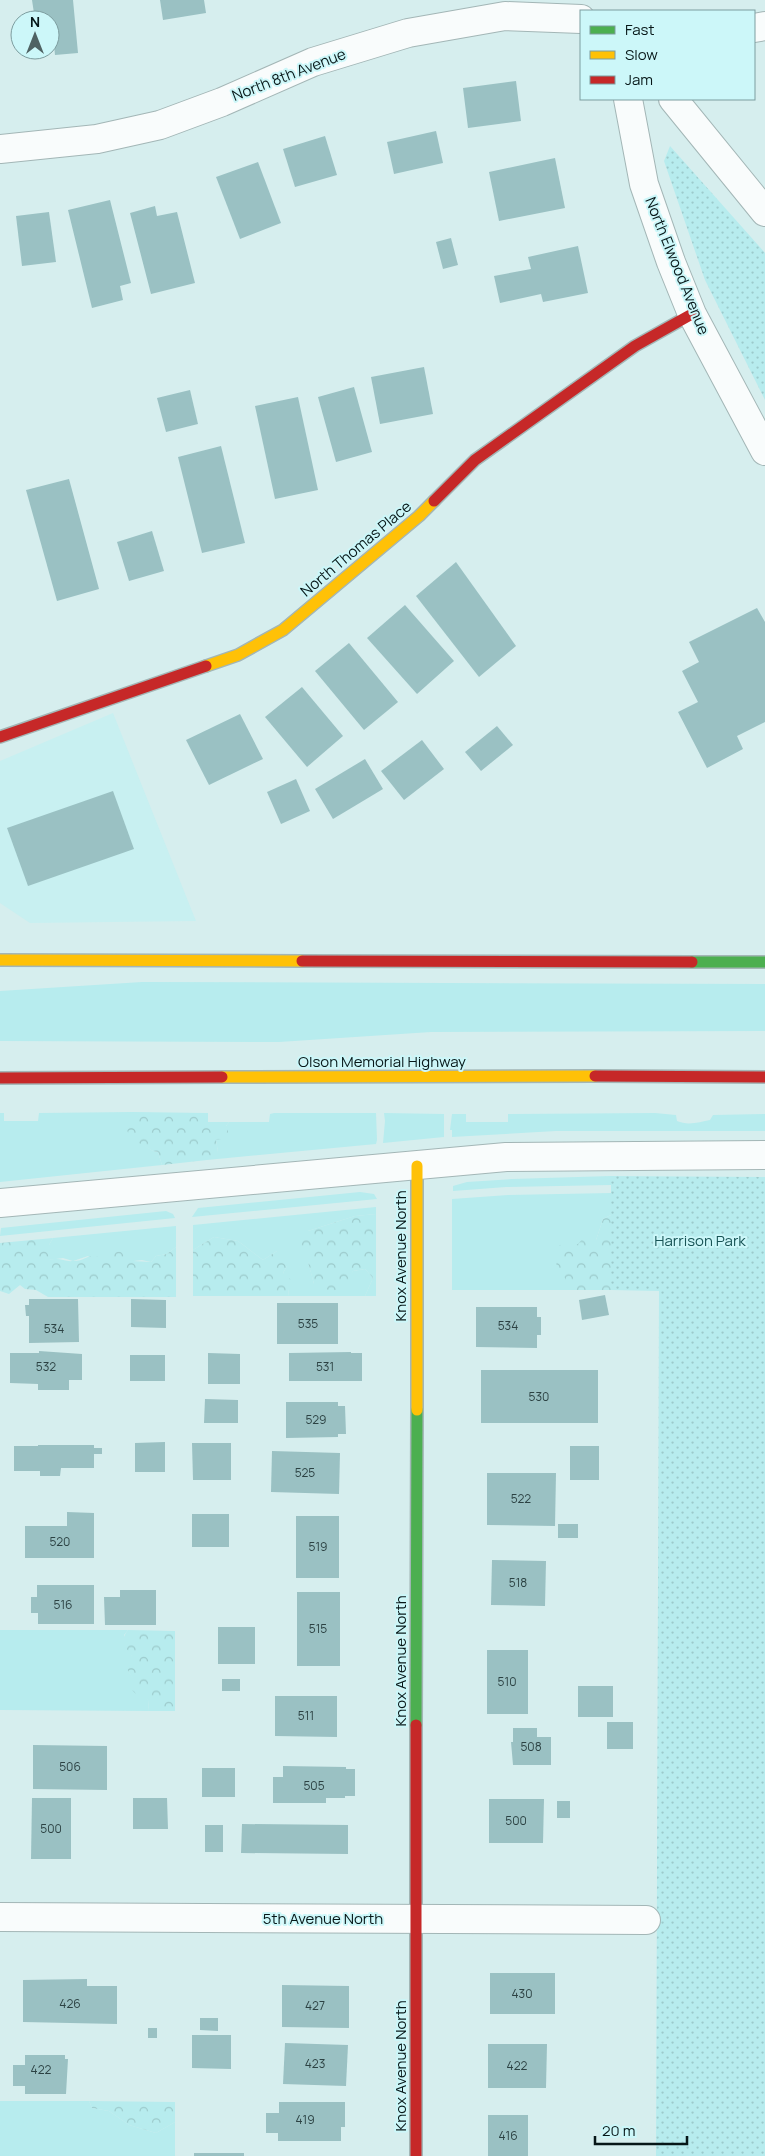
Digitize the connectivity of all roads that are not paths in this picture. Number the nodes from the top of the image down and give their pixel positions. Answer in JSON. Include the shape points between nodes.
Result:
{"nodes":[{"id":1,"x":588,"y":0,"type":"edge"},
{"id":2,"x":596,"y":10,"type":"edge"},
{"id":3,"x":580,"y":20,"type":"edge"},
{"id":4,"x":628,"y":100,"type":"edge"},
{"id":5,"x":674,"y":100,"type":"edge"},
{"id":6,"x":0,"y":149,"type":"edge"},
{"id":7,"x":765,"y":212,"type":"edge"},
{"id":8,"x":692,"y":314,"type":"junction"},
{"id":9,"x":765,"y":451,"type":"edge"},
{"id":10,"x":0,"y":737,"type":"edge"},
{"id":11,"x":0,"y":960,"type":"edge"},
{"id":12,"x":765,"y":962,"type":"edge"},
{"id":13,"x":0,"y":1078,"type":"edge"},
{"id":14,"x":765,"y":1078,"type":"edge"},
{"id":15,"x":765,"y":1155,"type":"edge"},
{"id":16,"x":417,"y":1166,"type":"junction"},
{"id":17,"x":0,"y":1203,"type":"edge"},
{"id":18,"x":0,"y":1918,"type":"edge"},
{"id":19,"x":416,"y":1920,"type":"junction"},
{"id":20,"x":646,"y":1920,"type":"dead end"},
{"id":21,"x":416,"y":2156,"type":"edge"}],
"edges":[{"from":1,"to":2,"type":"street"},
{"from":3,"to":6,"type":"street","name":"North 8th Avenue","via":[[505,16],[408,33],[313,62],[160,125],[97,139]]},
{"from":4,"to":8,"type":"street","name":"North Elwood Avenue","via":[[644,184]]},
{"from":5,"to":7,"type":"street"},
{"from":8,"to":9,"type":"street","name":"North Elwood Avenue"},
{"from":8,"to":10,"type":"street","name":"North Thomas Place","via":[[635,346],[475,460],[419,516],[283,630],[238,655]]},
{"from":11,"to":12,"type":"street"},
{"from":13,"to":14,"type":"street","name":"Olson Memorial Highway"},
{"from":15,"to":16,"type":"street","via":[[506,1157]]},
{"from":16,"to":17,"type":"street"},
{"from":16,"to":19,"type":"street","name":"Knox Avenue North"},
{"from":18,"to":19,"type":"street","name":"5th Avenue North"},
{"from":19,"to":20,"type":"street","name":"5th Avenue North"},
{"from":19,"to":21,"type":"street","name":"Knox Avenue North"}]}
